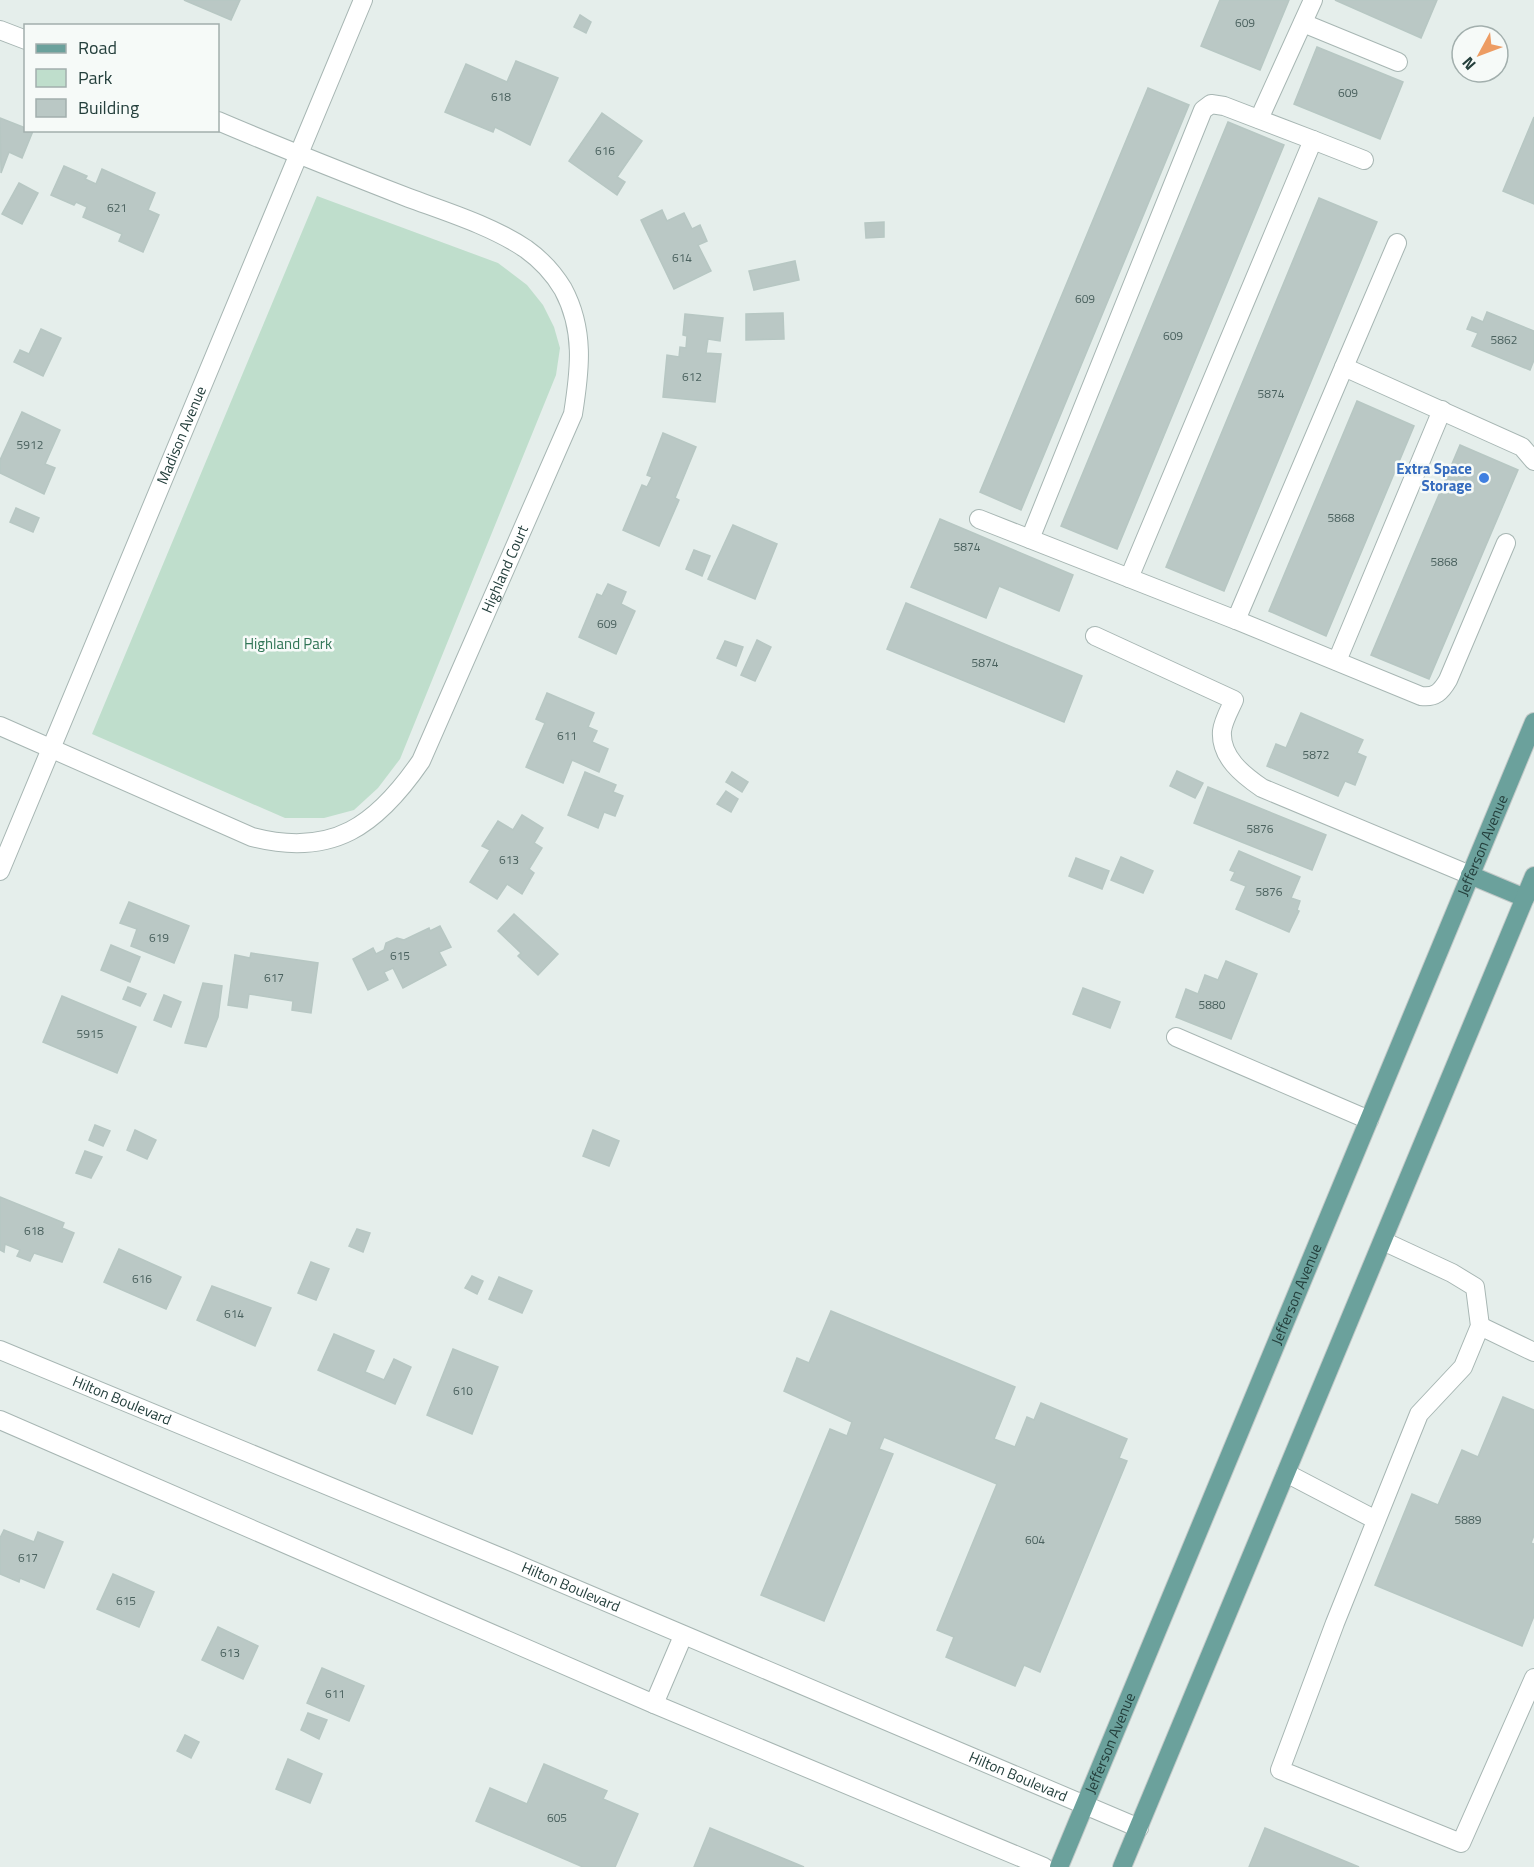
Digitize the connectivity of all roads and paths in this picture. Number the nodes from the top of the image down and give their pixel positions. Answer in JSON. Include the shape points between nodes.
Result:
{"nodes":[{"id":1,"x":363,"y":0,"type":"edge"},
{"id":2,"x":1313,"y":0,"type":"edge"},
{"id":3,"x":1303,"y":23,"type":"junction"},
{"id":4,"x":0,"y":30,"type":"edge"},
{"id":5,"x":24,"y":39,"type":"edge"},
{"id":6,"x":1398,"y":62,"type":"dead end"},
{"id":7,"x":1259,"y":119,"type":"junction"},
{"id":8,"x":219,"y":121,"type":"edge"},
{"id":9,"x":1312,"y":140,"type":"junction"},
{"id":10,"x":297,"y":155,"type":"junction"},
{"id":11,"x":1364,"y":160,"type":"dead end"},
{"id":12,"x":1397,"y":243,"type":"dead end"},
{"id":13,"x":1344,"y":367,"type":"junction"},
{"id":14,"x":1442,"y":410,"type":"junction"},
{"id":15,"x":1534,"y":461,"type":"edge"},
{"id":16,"x":980,"y":519,"type":"dead end"},
{"id":17,"x":1030,"y":539,"type":"junction"},
{"id":18,"x":1506,"y":543,"type":"dead end"},
{"id":19,"x":1129,"y":578,"type":"junction"},
{"id":20,"x":1236,"y":620,"type":"junction"},
{"id":21,"x":1095,"y":636,"type":"dead end"},
{"id":22,"x":1336,"y":661,"type":"junction"},
{"id":23,"x":1534,"y":722,"type":"edge"},
{"id":24,"x":0,"y":726,"type":"edge"},
{"id":25,"x":51,"y":748,"type":"junction"},
{"id":26,"x":0,"y":871,"type":"edge"},
{"id":27,"x":1470,"y":875,"type":"junction"},
{"id":28,"x":1534,"y":876,"type":"edge"},
{"id":29,"x":1525,"y":898,"type":"junction"},
{"id":30,"x":1176,"y":1037,"type":"dead end"},
{"id":31,"x":1369,"y":1120,"type":"junction"},
{"id":32,"x":1383,"y":1241,"type":"junction"},
{"id":33,"x":1480,"y":1326,"type":"junction"},
{"id":34,"x":0,"y":1350,"type":"edge"},
{"id":35,"x":1534,"y":1352,"type":"edge"},
{"id":36,"x":0,"y":1420,"type":"edge"},
{"id":37,"x":1286,"y":1473,"type":"junction"},
{"id":38,"x":1376,"y":1520,"type":"junction"},
{"id":39,"x":683,"y":1636,"type":"junction"},
{"id":40,"x":1534,"y":1678,"type":"edge"},
{"id":41,"x":654,"y":1704,"type":"junction"},
{"id":42,"x":1084,"y":1804,"type":"junction"},
{"id":43,"x":1139,"y":1828,"type":"junction"},
{"id":44,"x":1044,"y":1867,"type":"edge"},
{"id":45,"x":1059,"y":1867,"type":"edge"},
{"id":46,"x":1122,"y":1867,"type":"edge"}],
"edges":[{"from":1,"to":10,"type":"street","name":"Madison Avenue"},
{"from":2,"to":3,"type":"street"},
{"from":3,"to":6,"type":"street"},
{"from":3,"to":7,"type":"street"},
{"from":4,"to":5,"type":"street"},
{"from":7,"to":9,"type":"street"},
{"from":7,"to":17,"type":"street","via":[[1224,106],[1211,104],[1203,110]]},
{"from":8,"to":10,"type":"street","name":"Highland Court"},
{"from":9,"to":11,"type":"street"},
{"from":9,"to":19,"type":"street"},
{"from":10,"to":25,"type":"street","name":"Madison Avenue"},
{"from":10,"to":25,"type":"street","name":"Highland Court","via":[[468,220],[525,249],[546,266],[562,288],[579,338],[580,374],[573,414],[558,451],[421,761],[399,792],[356,830],[300,844],[252,837]]},
{"from":12,"to":13,"type":"street"},
{"from":13,"to":14,"type":"street"},
{"from":13,"to":20,"type":"street"},
{"from":14,"to":15,"type":"street","via":[[1522,447]]},
{"from":14,"to":22,"type":"street"},
{"from":16,"to":17,"type":"street"},
{"from":17,"to":19,"type":"street"},
{"from":18,"to":22,"type":"street","via":[[1441,691],[1431,697],[1421,696]]},
{"from":19,"to":20,"type":"street"},
{"from":20,"to":22,"type":"street"},
{"from":21,"to":27,"type":"street","via":[[1234,700],[1222,730],[1223,749],[1237,768],[1262,788]]},
{"from":23,"to":27,"type":"main road","name":"Jefferson Avenue"},
{"from":24,"to":25,"type":"street","name":"Highland Court"},
{"from":25,"to":26,"type":"street","name":"Madison Avenue"},
{"from":27,"to":29,"type":"main road"},
{"from":27,"to":31,"type":"main road","name":"Jefferson Avenue"},
{"from":28,"to":29,"type":"main road"},
{"from":29,"to":32,"type":"main road"},
{"from":30,"to":31,"type":"street"},
{"from":31,"to":42,"type":"main road","name":"Jefferson Avenue"},
{"from":32,"to":33,"type":"street","via":[[1475,1287]]},
{"from":32,"to":37,"type":"main road"},
{"from":33,"to":35,"type":"street"},
{"from":33,"to":38,"type":"street","via":[[1463,1367],[1419,1414]]},
{"from":34,"to":39,"type":"street","name":"Hilton Boulevard"},
{"from":36,"to":41,"type":"street"},
{"from":37,"to":38,"type":"street"},
{"from":37,"to":43,"type":"main road"},
{"from":38,"to":40,"type":"street","via":[[1280,1770],[1461,1843]]},
{"from":39,"to":41,"type":"street"},
{"from":39,"to":42,"type":"street","name":"Hilton Boulevard"},
{"from":41,"to":44,"type":"street"},
{"from":42,"to":43,"type":"street","name":"Hilton Boulevard"},
{"from":42,"to":45,"type":"main road","name":"Jefferson Avenue"},
{"from":43,"to":46,"type":"main road"}]}
